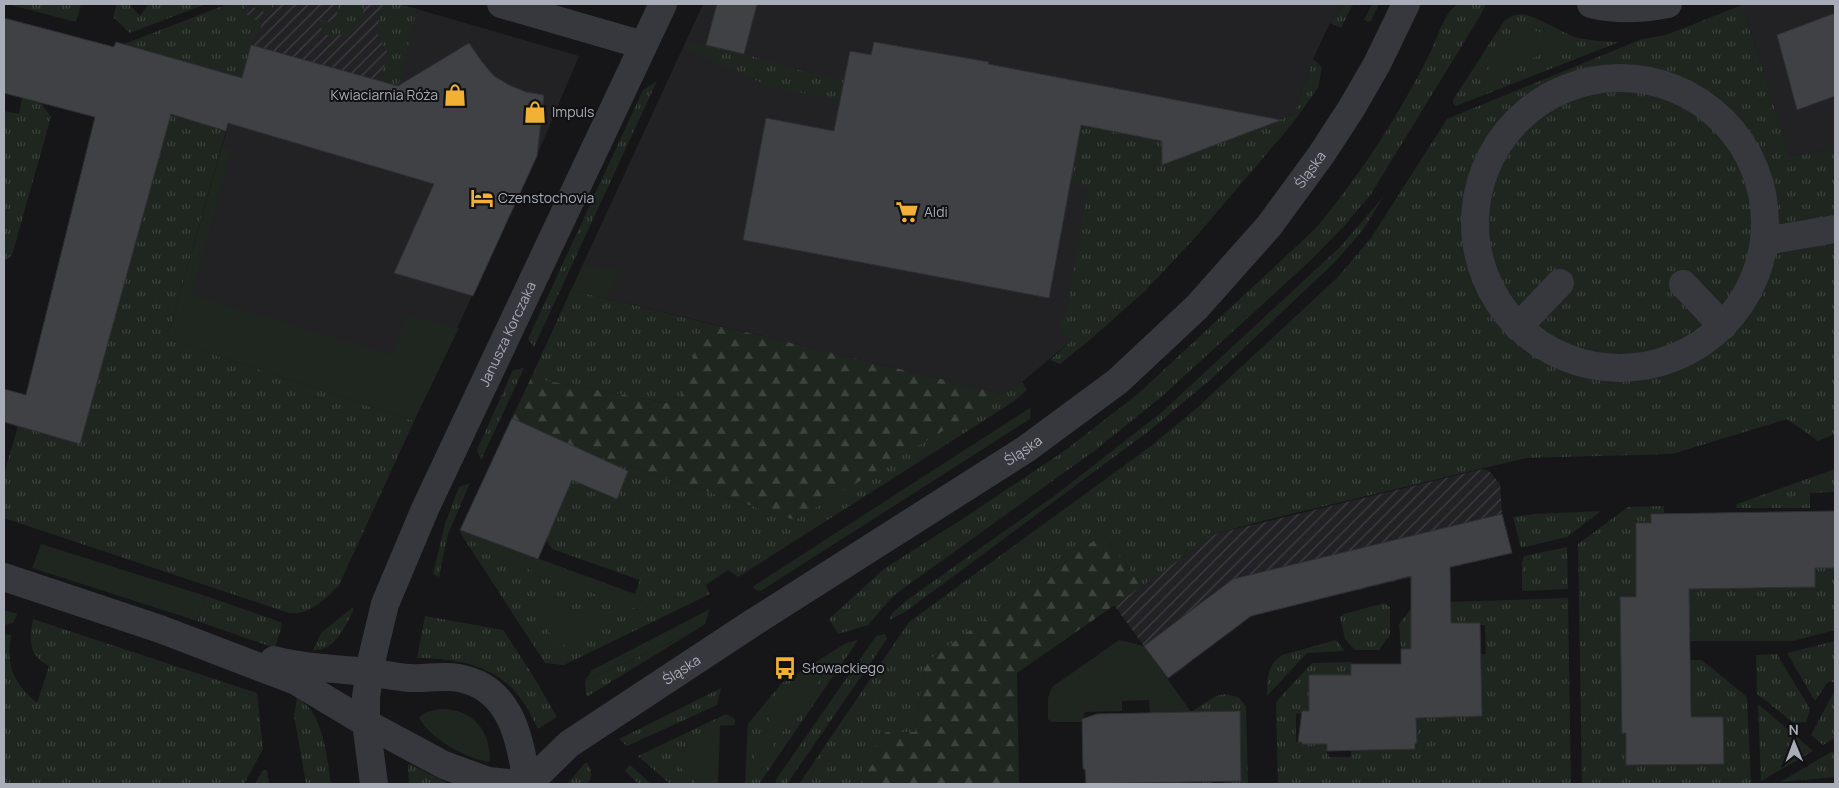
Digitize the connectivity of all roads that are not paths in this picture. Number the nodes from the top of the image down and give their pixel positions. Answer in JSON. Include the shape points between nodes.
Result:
{"nodes":[{"id":1,"x":501,"y":4,"type":"edge"},
{"id":2,"x":663,"y":4,"type":"edge"},
{"id":3,"x":1406,"y":4,"type":"edge"},
{"id":4,"x":1591,"y":4,"type":"edge"},
{"id":5,"x":1668,"y":4,"type":"edge"},
{"id":6,"x":643,"y":46,"type":"junction"},
{"id":7,"x":1835,"y":229,"type":"edge"},
{"id":8,"x":1765,"y":241,"type":"junction"},
{"id":9,"x":1560,"y":284,"type":"dead end"},
{"id":10,"x":1683,"y":284,"type":"dead end"},
{"id":11,"x":1723,"y":326,"type":"junction"},
{"id":12,"x":1518,"y":327,"type":"junction"},
{"id":13,"x":4,"y":577,"type":"edge"},
{"id":14,"x":160,"y":629,"type":"junction"},
{"id":15,"x":369,"y":672,"type":"junction"},
{"id":16,"x":366,"y":723,"type":"junction"},
{"id":17,"x":374,"y":784,"type":"edge"},
{"id":18,"x":518,"y":784,"type":"edge"},
{"id":19,"x":528,"y":784,"type":"edge"}],
"edges":[{"from":1,"to":6,"type":"street"},
{"from":2,"to":6,"type":"street","name":"Janusza Korczaka"},
{"from":3,"to":19,"type":"street","name":"Śląska","via":[[1377,64],[1350,109],[1269,226],[1197,308],[1118,381],[1026,449],[758,619],[569,744]]},
{"from":4,"to":5,"type":"street","via":[[1619,9]]},
{"from":6,"to":15,"type":"street","name":"Janusza Korczaka","via":[[399,568],[380,623]]},
{"from":7,"to":8,"type":"street"},
{"from":8,"to":11,"type":"street","via":[[1752,287]]},
{"from":8,"to":12,"type":"street","via":[[1765,205],[1756,171],[1740,140],[1710,109],[1672,88],[1638,79],[1602,79],[1568,88],[1537,104],[1511,127],[1492,156],[1479,187],[1475,237],[1482,270],[1497,301]]},
{"from":9,"to":12,"type":"street"},
{"from":10,"to":11,"type":"street"},
{"from":11,"to":12,"type":"street","via":[[1698,346],[1669,360],[1622,369],[1590,365],[1558,355]]},
{"from":13,"to":14,"type":"street"},
{"from":14,"to":15,"type":"street","via":[[292,664]]},
{"from":14,"to":16,"type":"street","via":[[296,681]]},
{"from":15,"to":16,"type":"street","name":"Janusza Korczaka"},
{"from":15,"to":19,"type":"street","via":[[410,678],[460,678],[486,688],[496,696],[513,723],[521,745]]},
{"from":16,"to":17,"type":"street","name":"Janusza Korczaka"},
{"from":16,"to":18,"type":"street","via":[[444,765],[488,781]]}]}
